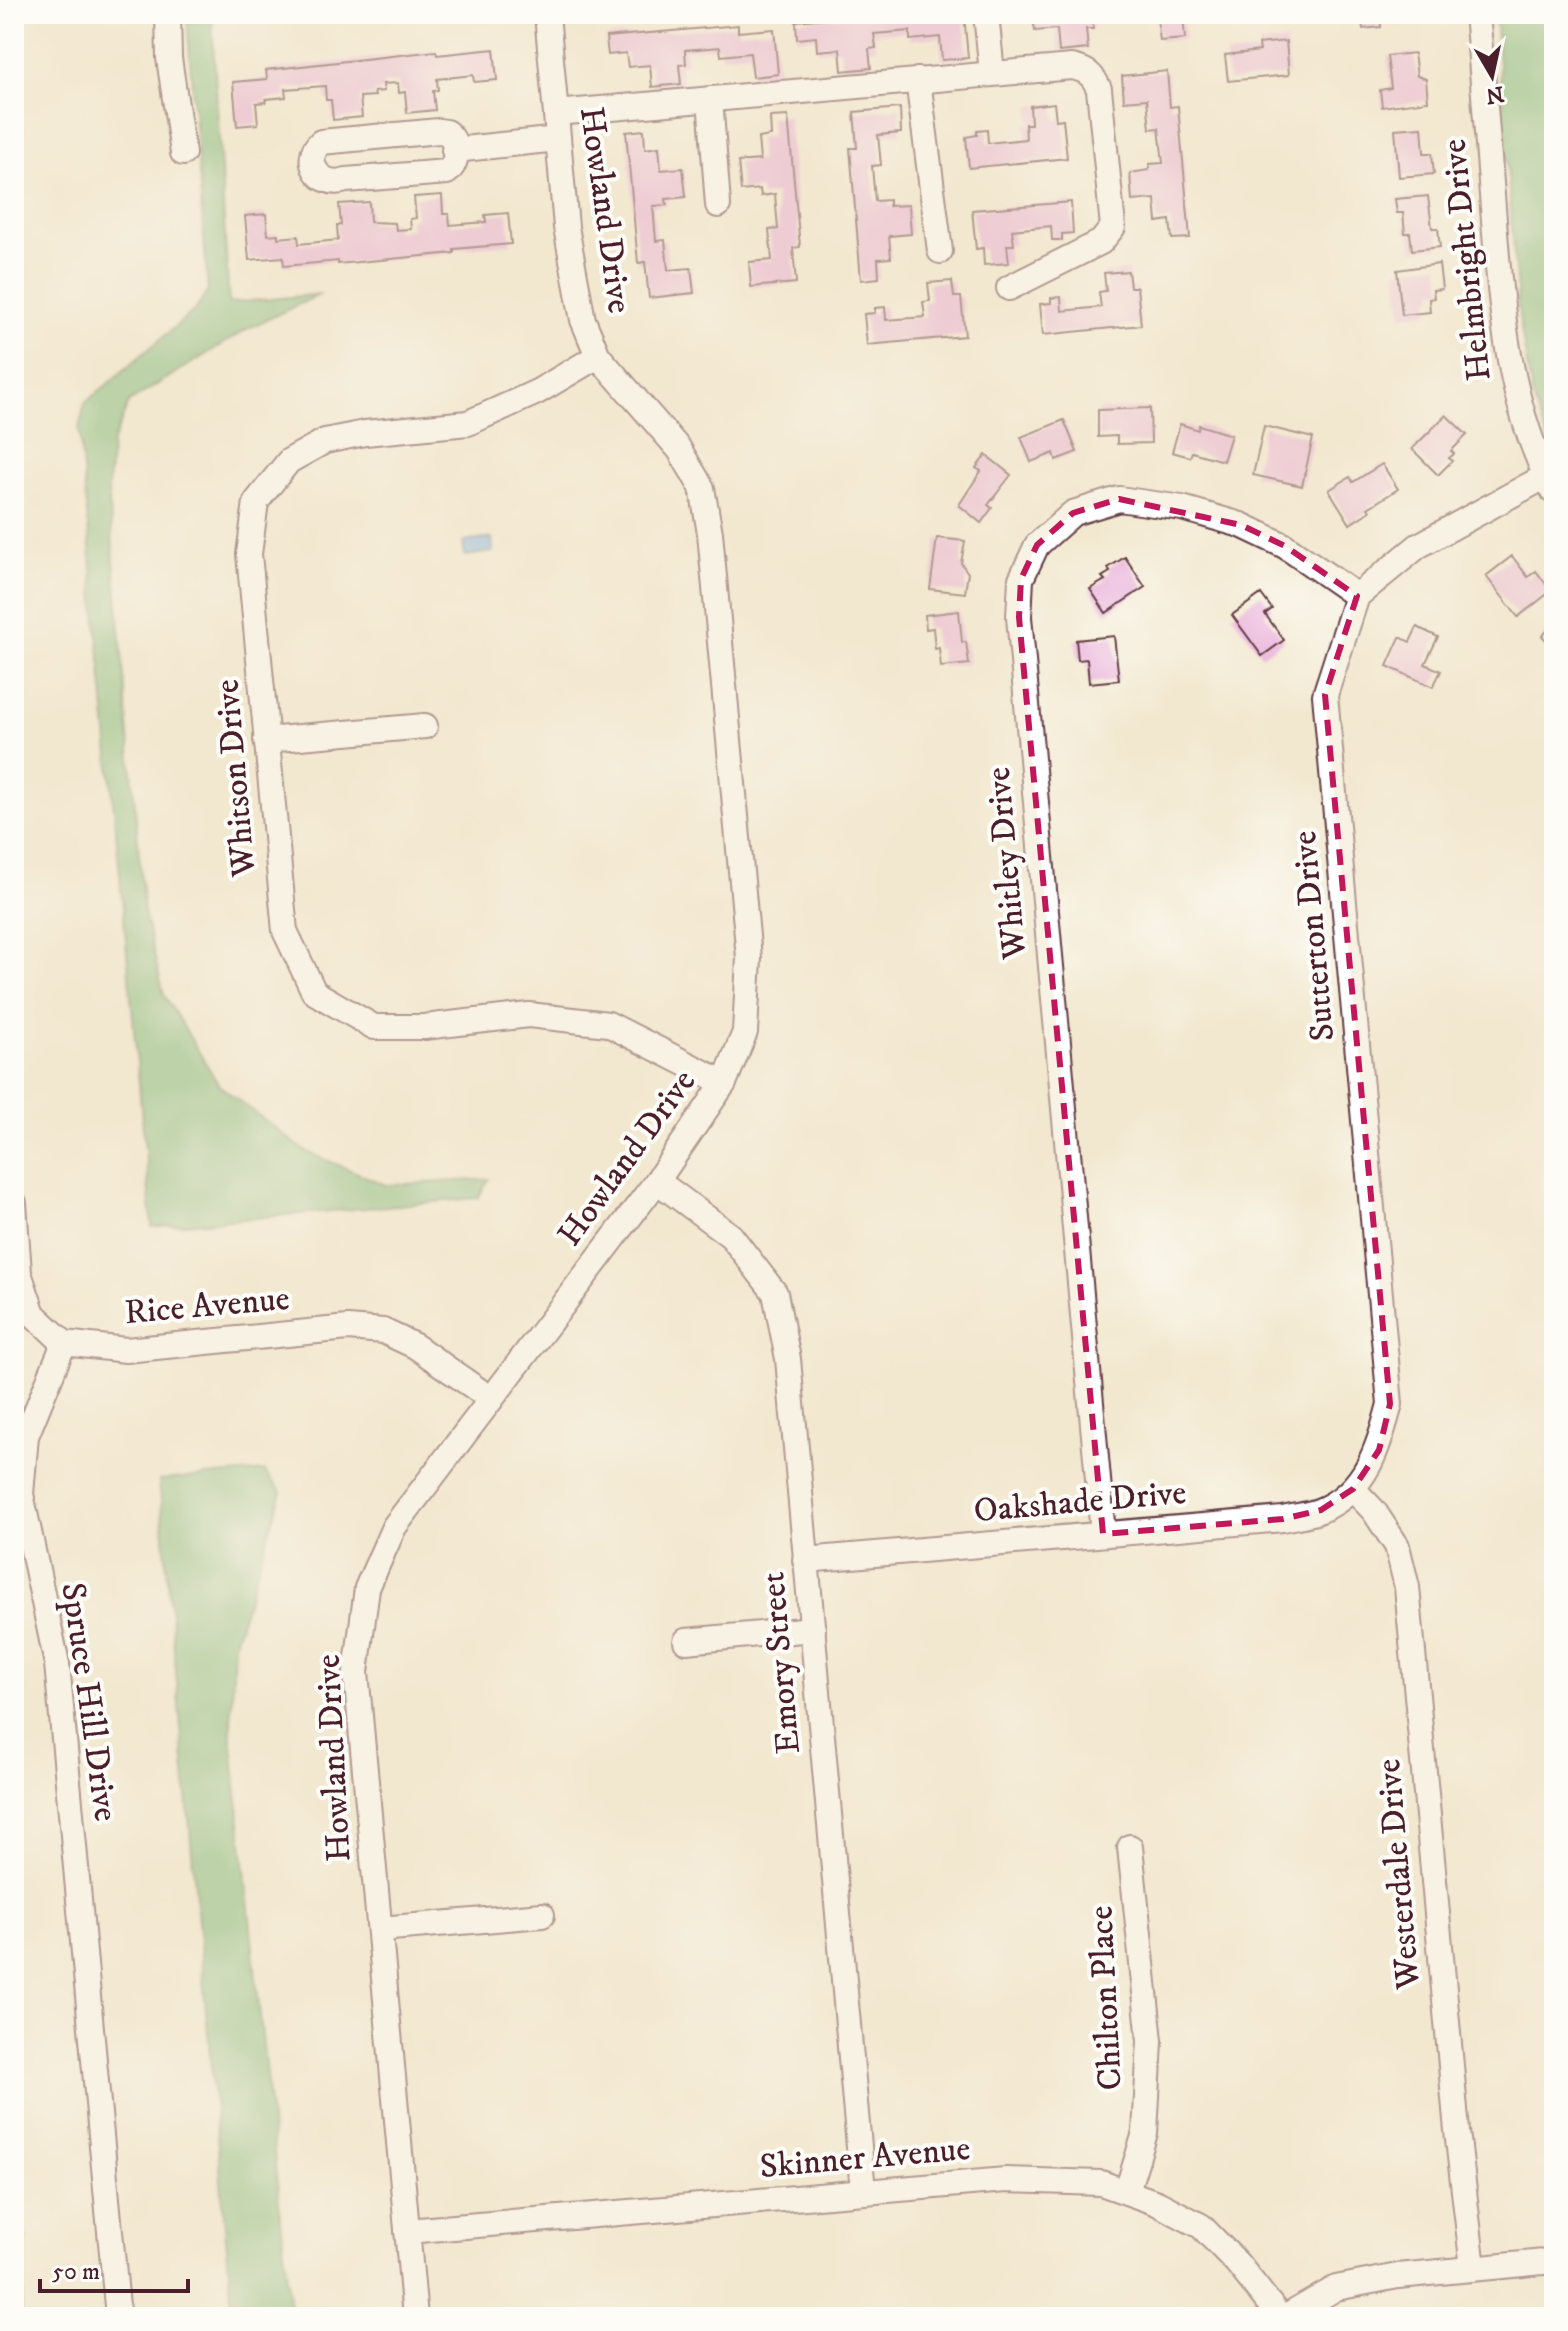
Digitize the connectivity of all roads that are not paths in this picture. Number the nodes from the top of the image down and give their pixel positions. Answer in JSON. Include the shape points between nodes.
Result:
{"nodes":[{"id":1,"x":168,"y":14,"type":"edge"},
{"id":2,"x":547,"y":14,"type":"edge"},
{"id":3,"x":986,"y":14,"type":"edge"},
{"id":4,"x":1477,"y":14,"type":"edge"},
{"id":5,"x":992,"y":73,"type":"junction"},
{"id":6,"x":918,"y":80,"type":"junction"},
{"id":7,"x":710,"y":99,"type":"junction"},
{"id":8,"x":556,"y":113,"type":"junction"},
{"id":9,"x":558,"y":139,"type":"junction"},
{"id":10,"x":454,"y":150,"type":"junction"},
{"id":11,"x":183,"y":153,"type":"dead end"},
{"id":12,"x":718,"y":205,"type":"dead end"},
{"id":13,"x":940,"y":251,"type":"dead end"},
{"id":14,"x":1009,"y":288,"type":"dead end"},
{"id":15,"x":598,"y":356,"type":"junction"},
{"id":16,"x":1550,"y":484,"type":"edge"},
{"id":17,"x":1357,"y":596,"type":"junction"},
{"id":18,"x":425,"y":726,"type":"dead end"},
{"id":19,"x":266,"y":740,"type":"junction"},
{"id":20,"x":724,"y":1083,"type":"junction"},
{"id":21,"x":657,"y":1181,"type":"junction"},
{"id":22,"x":14,"y":1203,"type":"edge"},
{"id":23,"x":64,"y":1343,"type":"junction"},
{"id":24,"x":491,"y":1399,"type":"junction"},
{"id":25,"x":1353,"y":1489,"type":"junction"},
{"id":26,"x":1103,"y":1534,"type":"junction"},
{"id":27,"x":805,"y":1560,"type":"junction"},
{"id":28,"x":813,"y":1629,"type":"junction"},
{"id":29,"x":686,"y":1641,"type":"dead end"},
{"id":30,"x":1130,"y":1847,"type":"dead end"},
{"id":31,"x":542,"y":1915,"type":"dead end"},
{"id":32,"x":380,"y":1929,"type":"junction"},
{"id":33,"x":863,"y":2191,"type":"junction"},
{"id":34,"x":1127,"y":2191,"type":"junction"},
{"id":35,"x":407,"y":2231,"type":"junction"},
{"id":36,"x":1554,"y":2261,"type":"edge"},
{"id":37,"x":1473,"y":2268,"type":"junction"},
{"id":38,"x":118,"y":2317,"type":"edge"},
{"id":39,"x":415,"y":2317,"type":"edge"},
{"id":40,"x":1280,"y":2317,"type":"edge"},
{"id":41,"x":1286,"y":2317,"type":"edge"}],
"edges":[{"from":1,"to":11,"type":"street"},
{"from":2,"to":8,"type":"street","name":"Howland Drive"},
{"from":3,"to":5,"type":"street"},
{"from":4,"to":16,"type":"street","name":"Helmbright Drive","via":[[1505,333],[1514,388]]},
{"from":5,"to":6,"type":"street"},
{"from":5,"to":14,"type":"street","via":[[1072,67],[1094,78],[1113,227],[1101,242]]},
{"from":6,"to":7,"type":"street"},
{"from":6,"to":13,"type":"street"},
{"from":7,"to":8,"type":"street"},
{"from":7,"to":12,"type":"street"},
{"from":8,"to":9,"type":"street","name":"Howland Drive"},
{"from":9,"to":10,"type":"street"},
{"from":9,"to":15,"type":"street","name":"Howland Drive","via":[[566,227],[583,320]]},
{"from":10,"to":10,"type":"street","via":[[452,136],[439,131],[321,142],[313,154],[316,172],[335,183],[447,172],[456,158]]},
{"from":15,"to":19,"type":"street","name":"Whitson Drive","via":[[537,392],[468,423],[325,441],[289,461],[256,502],[249,554]]},
{"from":15,"to":20,"type":"street","name":"Howland Drive","via":[[679,449],[702,488],[749,958],[745,1032]]},
{"from":16,"to":17,"type":"street","via":[[1418,546]]},
{"from":17,"to":25,"type":"street","name":"Sutterton Drive","via":[[1325,695],[1390,1404],[1379,1450]]},
{"from":17,"to":26,"type":"street","name":"Whitley Drive","via":[[1285,546],[1241,525],[1182,508],[1119,499],[1073,513],[1037,545],[1021,579],[1019,617]]},
{"from":18,"to":19,"type":"street"},
{"from":19,"to":20,"type":"street","name":"Whitson Drive","via":[[285,931],[314,992],[374,1027],[529,1015],[608,1024]]},
{"from":20,"to":21,"type":"street","name":"Howland Drive"},
{"from":21,"to":24,"type":"street","name":"Howland Drive"},
{"from":21,"to":27,"type":"street","name":"Emory Street","via":[[731,1236],[775,1293],[788,1359]]},
{"from":22,"to":23,"type":"street","via":[[19,1273],[33,1314]]},
{"from":23,"to":24,"type":"street","name":"Rice Avenue","via":[[126,1350],[348,1328],[383,1331],[415,1346]]},
{"from":23,"to":38,"type":"street","name":"Spruce Hill Drive","via":[[26,1436],[21,1494],[57,1664]]},
{"from":24,"to":32,"type":"street","name":"Howland Drive","via":[[394,1527],[367,1588],[356,1672]]},
{"from":25,"to":26,"type":"street","name":"Oakshade Drive","via":[[1321,1510],[1283,1519]]},
{"from":25,"to":37,"type":"street","name":"Westerdale Drive","via":[[1397,1546],[1407,1587]]},
{"from":26,"to":27,"type":"street","name":"Oakshade Drive"},
{"from":27,"to":28,"type":"street","name":"Emory Street"},
{"from":28,"to":29,"type":"street"},
{"from":28,"to":33,"type":"street","name":"Emory Street"},
{"from":30,"to":34,"type":"street","name":"Chilton Place","via":[[1150,2041],[1145,2133]]},
{"from":31,"to":32,"type":"street"},
{"from":32,"to":35,"type":"street","name":"Howland Drive"},
{"from":33,"to":34,"type":"street","name":"Skinner Avenue","via":[[1006,2180],[1101,2183]]},
{"from":33,"to":35,"type":"street","name":"Skinner Avenue"},
{"from":34,"to":40,"type":"street","name":"Skinner Avenue","via":[[1201,2226]]},
{"from":35,"to":39,"type":"street","name":"Howland Drive"},
{"from":36,"to":37,"type":"street"},
{"from":37,"to":41,"type":"street","via":[[1336,2288]]}]}
